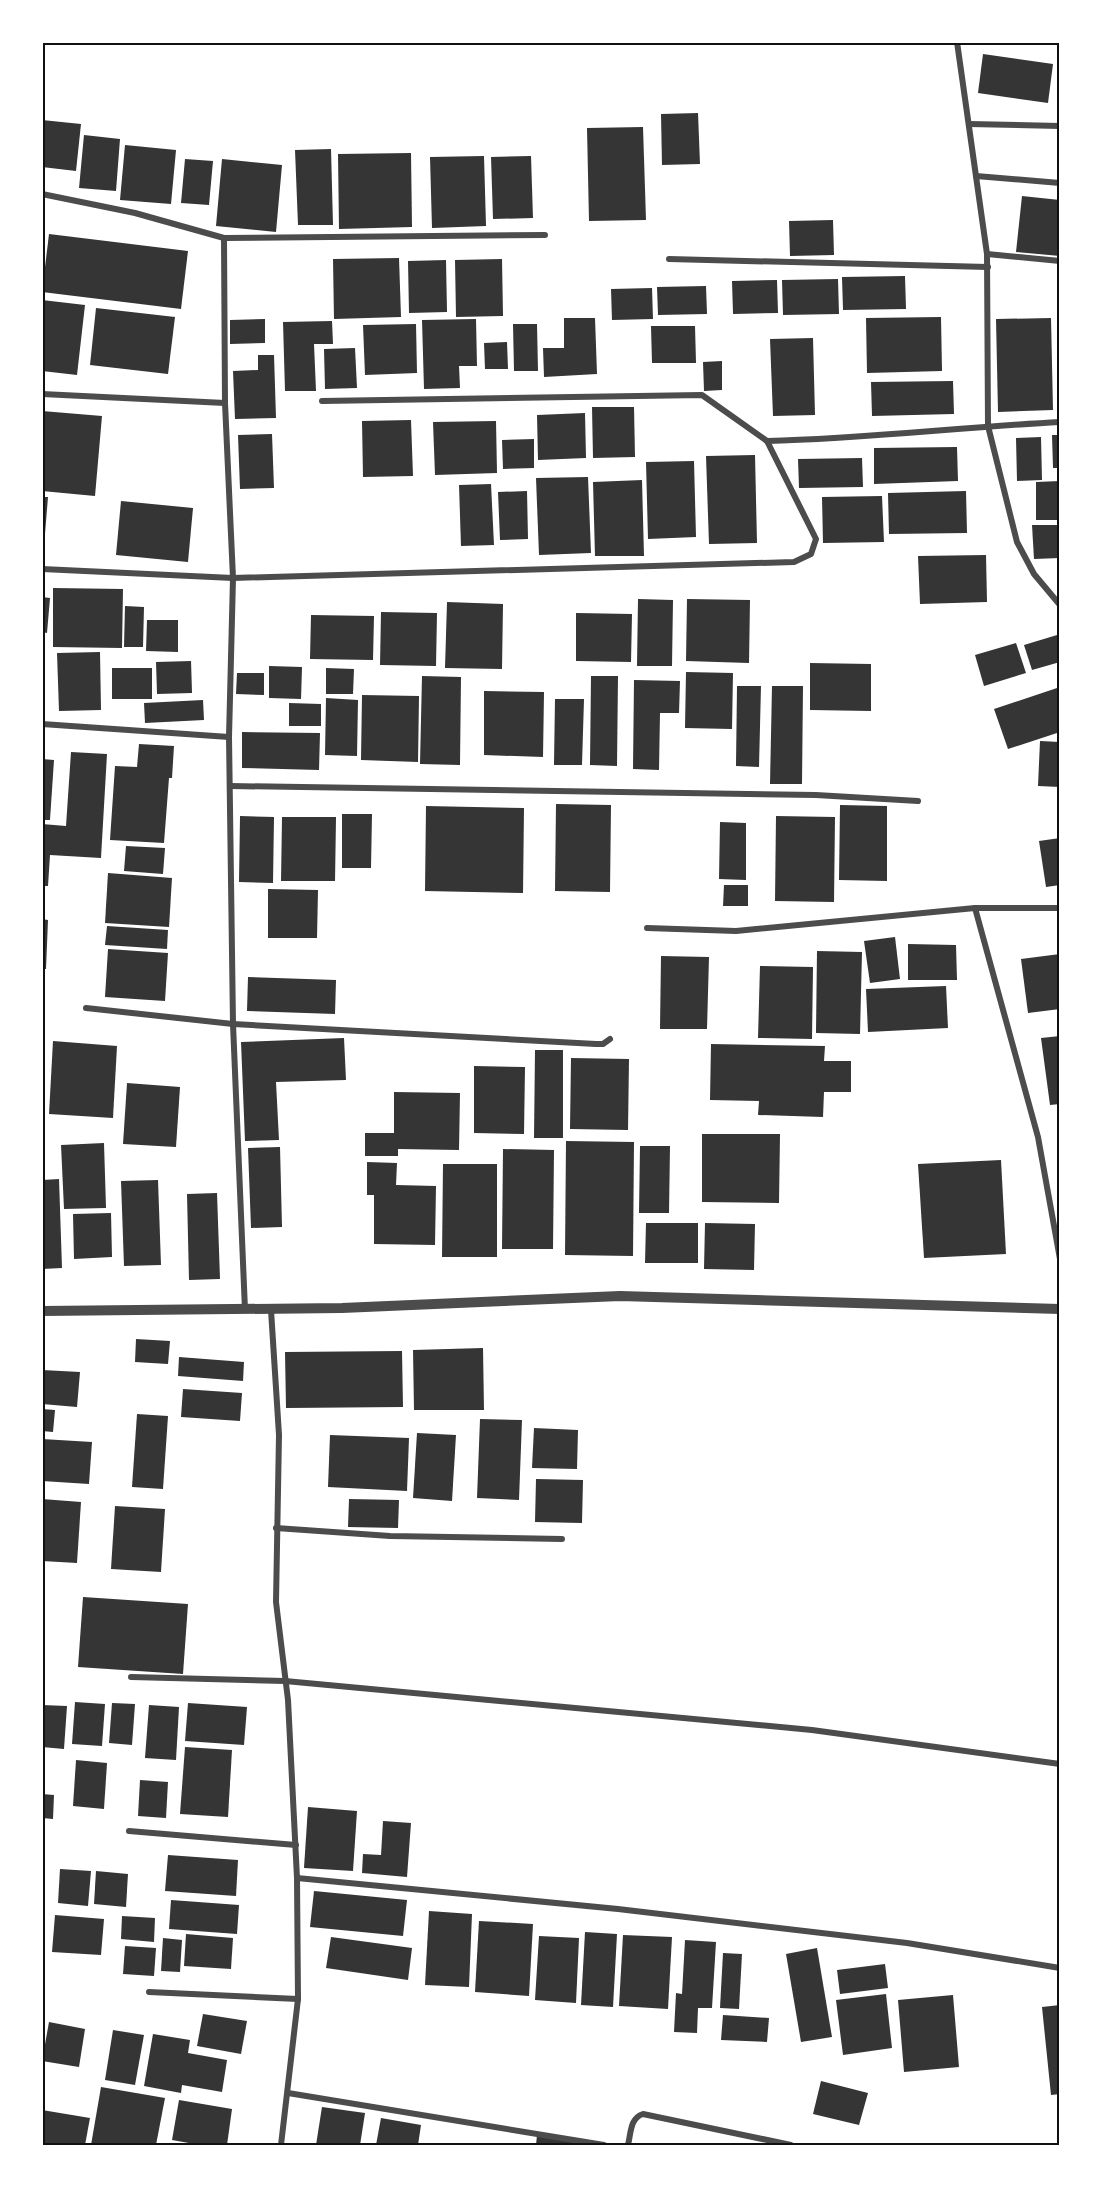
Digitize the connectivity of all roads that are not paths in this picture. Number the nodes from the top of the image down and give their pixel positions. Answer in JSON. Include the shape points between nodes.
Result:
{"nodes":[{"id":1,"x":957,"y":42,"type":"edge"},
{"id":2,"x":969,"y":124,"type":"junction"},
{"id":3,"x":1060,"y":126,"type":"edge"},
{"id":4,"x":976,"y":176,"type":"junction"},
{"id":5,"x":1060,"y":183,"type":"edge"},
{"id":6,"x":42,"y":194,"type":"edge"},
{"id":7,"x":545,"y":235,"type":"dead end"},
{"id":8,"x":224,"y":238,"type":"junction"},
{"id":9,"x":987,"y":254,"type":"junction"},
{"id":10,"x":669,"y":260,"type":"dead end"},
{"id":11,"x":1060,"y":261,"type":"edge"},
{"id":12,"x":988,"y":267,"type":"junction"},
{"id":13,"x":42,"y":394,"type":"edge"},
{"id":14,"x":321,"y":401,"type":"dead end"},
{"id":15,"x":225,"y":403,"type":"junction"},
{"id":16,"x":1060,"y":422,"type":"edge"},
{"id":17,"x":988,"y":426,"type":"junction"},
{"id":18,"x":766,"y":441,"type":"junction"},
{"id":19,"x":42,"y":569,"type":"edge"},
{"id":20,"x":232,"y":578,"type":"junction"},
{"id":21,"x":1060,"y":605,"type":"edge"},
{"id":22,"x":42,"y":724,"type":"edge"},
{"id":23,"x":229,"y":737,"type":"junction"},
{"id":24,"x":231,"y":786,"type":"junction"},
{"id":25,"x":918,"y":801,"type":"dead end"},
{"id":26,"x":975,"y":908,"type":"junction"},
{"id":27,"x":1060,"y":909,"type":"edge"},
{"id":28,"x":647,"y":928,"type":"dead end"},
{"id":29,"x":86,"y":1008,"type":"dead end"},
{"id":30,"x":233,"y":1024,"type":"junction"},
{"id":31,"x":610,"y":1039,"type":"dead end"},
{"id":32,"x":1060,"y":1258,"type":"edge"},
{"id":33,"x":1060,"y":1309,"type":"edge"},
{"id":34,"x":245,"y":1310,"type":"junction"},
{"id":35,"x":271,"y":1310,"type":"junction"},
{"id":36,"x":42,"y":1311,"type":"edge"},
{"id":37,"x":276,"y":1528,"type":"junction"},
{"id":38,"x":562,"y":1539,"type":"dead end"},
{"id":39,"x":131,"y":1677,"type":"dead end"},
{"id":40,"x":285,"y":1681,"type":"junction"},
{"id":41,"x":1060,"y":1764,"type":"edge"},
{"id":42,"x":129,"y":1831,"type":"dead end"},
{"id":43,"x":296,"y":1845,"type":"junction"},
{"id":44,"x":297,"y":1878,"type":"junction"},
{"id":45,"x":1060,"y":1968,"type":"edge"},
{"id":46,"x":149,"y":1992,"type":"dead end"},
{"id":47,"x":298,"y":1999,"type":"junction"},
{"id":48,"x":288,"y":2093,"type":"junction"},
{"id":49,"x":765,"y":2143,"type":"edge"},
{"id":50,"x":281,"y":2145,"type":"edge"},
{"id":51,"x":604,"y":2145,"type":"edge"},
{"id":52,"x":628,"y":2145,"type":"edge"},
{"id":53,"x":791,"y":2145,"type":"edge"}],
"edges":[{"from":1,"to":2,"type":"street"},
{"from":2,"to":3,"type":"street"},
{"from":2,"to":4,"type":"street"},
{"from":4,"to":5,"type":"street"},
{"from":4,"to":9,"type":"street"},
{"from":6,"to":8,"type":"street","via":[[135,213]]},
{"from":7,"to":8,"type":"street"},
{"from":8,"to":15,"type":"street"},
{"from":9,"to":11,"type":"street"},
{"from":9,"to":12,"type":"street"},
{"from":10,"to":12,"type":"street"},
{"from":12,"to":17,"type":"street"},
{"from":13,"to":15,"type":"street"},
{"from":14,"to":18,"type":"street","via":[[694,394],[702,395]]},
{"from":15,"to":20,"type":"street"},
{"from":16,"to":17,"type":"street"},
{"from":17,"to":18,"type":"street"},
{"from":17,"to":21,"type":"street","via":[[1017,542],[1034,574]]},
{"from":18,"to":20,"type":"street","via":[[816,539],[811,554],[794,562]]},
{"from":19,"to":20,"type":"street"},
{"from":20,"to":23,"type":"street"},
{"from":22,"to":23,"type":"street"},
{"from":23,"to":24,"type":"street"},
{"from":24,"to":25,"type":"street","via":[[816,795]]},
{"from":24,"to":30,"type":"street"},
{"from":26,"to":27,"type":"street"},
{"from":26,"to":28,"type":"street","via":[[736,931]]},
{"from":26,"to":32,"type":"street","via":[[1038,1137]]},
{"from":29,"to":30,"type":"street"},
{"from":30,"to":31,"type":"street","via":[[596,1044]]},
{"from":30,"to":34,"type":"street"},
{"from":33,"to":35,"type":"street","via":[[620,1296]]},
{"from":34,"to":35,"type":"street"},
{"from":34,"to":36,"type":"street"},
{"from":35,"to":37,"type":"street","via":[[279,1435]]},
{"from":37,"to":38,"type":"street","via":[[390,1536]]},
{"from":37,"to":40,"type":"street","via":[[276,1602]]},
{"from":39,"to":40,"type":"street"},
{"from":40,"to":41,"type":"street","via":[[812,1731]]},
{"from":40,"to":43,"type":"street"},
{"from":42,"to":43,"type":"street"},
{"from":43,"to":44,"type":"street"},
{"from":44,"to":45,"type":"street","via":[[873,1939]]},
{"from":44,"to":47,"type":"street"},
{"from":46,"to":47,"type":"street"},
{"from":47,"to":48,"type":"street"},
{"from":48,"to":50,"type":"street"},
{"from":48,"to":51,"type":"street"},
{"from":49,"to":52,"type":"street","via":[[643,2114],[633,2121]]},
{"from":49,"to":53,"type":"street"}]}
